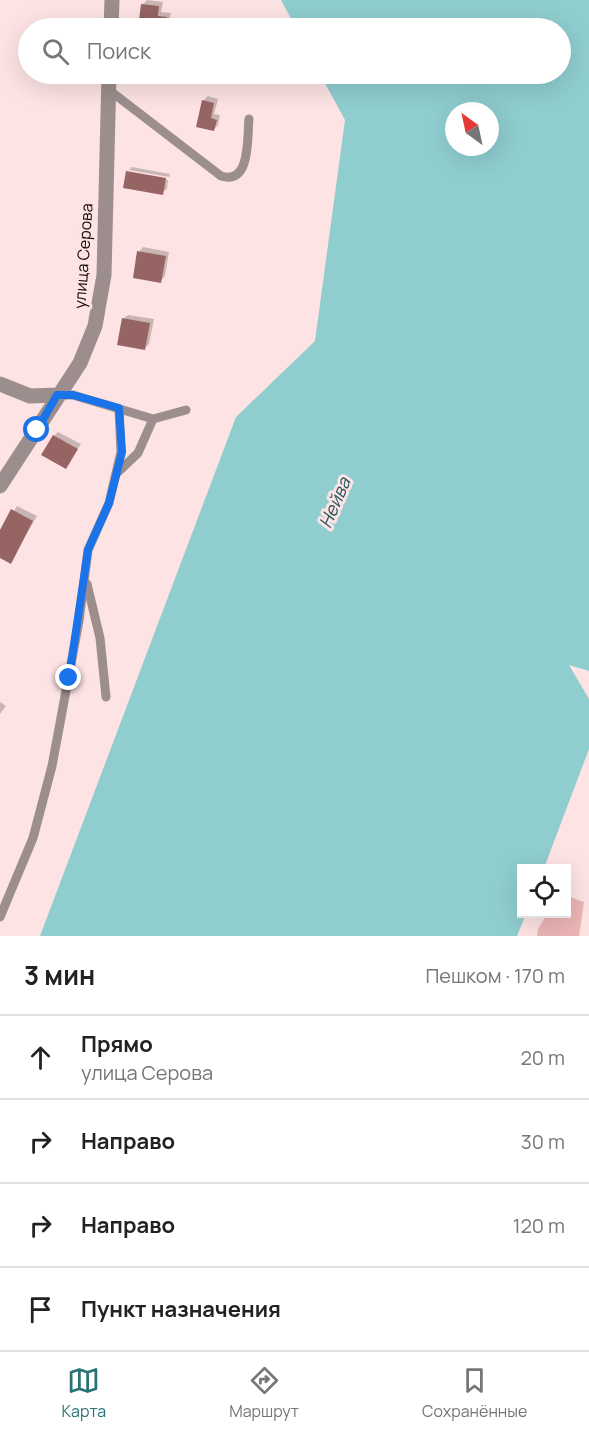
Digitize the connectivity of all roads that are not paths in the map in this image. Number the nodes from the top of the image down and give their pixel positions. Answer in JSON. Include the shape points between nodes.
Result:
{"nodes":[{"id":1,"x":112,"y":0,"type":"edge"},
{"id":2,"x":111,"y":18,"type":"edge"},
{"id":3,"x":109,"y":84,"type":"edge"},
{"id":4,"x":109,"y":90,"type":"junction"},
{"id":5,"x":249,"y":118,"type":"dead end"},
{"id":6,"x":0,"y":384,"type":"edge"},
{"id":7,"x":57,"y":395,"type":"junction"},
{"id":8,"x":119,"y":408,"type":"junction"},
{"id":9,"x":186,"y":410,"type":"dead end"},
{"id":10,"x":153,"y":419,"type":"junction"},
{"id":11,"x":117,"y":473,"type":"junction"},
{"id":12,"x":0,"y":486,"type":"edge"},
{"id":13,"x":85,"y":579,"type":"junction"},
{"id":14,"x":106,"y":697,"type":"dead end"},
{"id":15,"x":0,"y":917,"type":"edge"}],
"edges":[{"from":1,"to":2,"type":"street"},
{"from":3,"to":4,"type":"street","name":"улица Серова"},
{"from":4,"to":5,"type":"lane","via":[[227,178],[235,177],[244,168]]},
{"from":4,"to":7,"type":"street","name":"улица Серова","via":[[102,296],[84,355]]},
{"from":6,"to":7,"type":"street","via":[[30,396]]},
{"from":7,"to":8,"type":"lane","via":[[73,395]]},
{"from":7,"to":12,"type":"street","name":"улица Серова"},
{"from":8,"to":10,"type":"lane"},
{"from":8,"to":11,"type":"lane","via":[[122,440]]},
{"from":9,"to":10,"type":"lane"},
{"from":10,"to":11,"type":"lane","via":[[138,453]]},
{"from":11,"to":13,"type":"lane","via":[[109,503],[88,550]]},
{"from":13,"to":14,"type":"lane","via":[[100,638]]},
{"from":13,"to":15,"type":"lane","via":[[64,709],[37,825]]}]}
